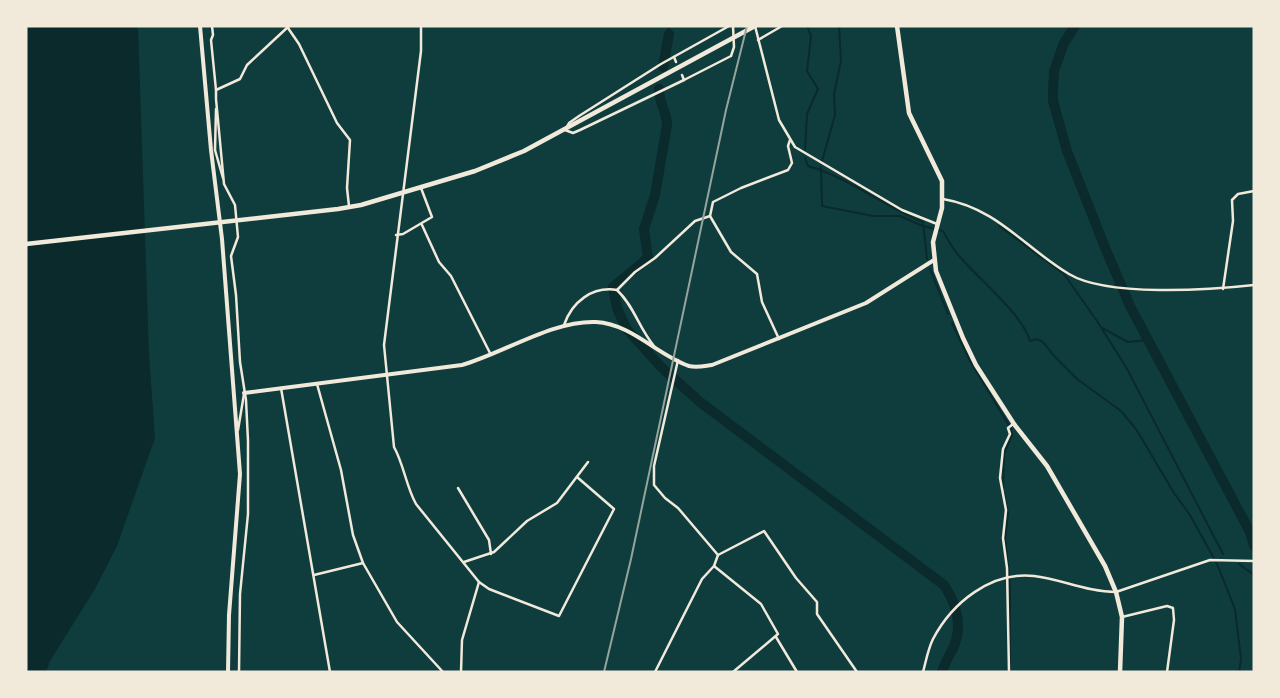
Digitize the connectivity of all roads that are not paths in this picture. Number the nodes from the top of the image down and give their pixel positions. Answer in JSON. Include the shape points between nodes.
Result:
{"nodes":[{"id":1,"x":200,"y":26,"type":"edge"},
{"id":2,"x":212,"y":26,"type":"edge"},
{"id":3,"x":421,"y":26,"type":"edge"},
{"id":4,"x":731,"y":26,"type":"edge"},
{"id":5,"x":755,"y":26,"type":"edge"},
{"id":6,"x":782,"y":26,"type":"edge"},
{"id":7,"x":897,"y":26,"type":"edge"},
{"id":8,"x":289,"y":27,"type":"edge"},
{"id":9,"x":758,"y":40,"type":"junction"},
{"id":10,"x":674,"y":57,"type":"junction"},
{"id":11,"x":676,"y":62,"type":"dead end"},
{"id":12,"x":682,"y":75,"type":"dead end"},
{"id":13,"x":684,"y":80,"type":"junction"},
{"id":14,"x":216,"y":90,"type":"junction"},
{"id":15,"x":216,"y":99,"type":"junction"},
{"id":16,"x":565,"y":130,"type":"junction"},
{"id":17,"x":790,"y":140,"type":"junction"},
{"id":18,"x":213,"y":150,"type":"junction"},
{"id":19,"x":224,"y":179,"type":"junction"},
{"id":20,"x":421,"y":188,"type":"junction"},
{"id":21,"x":1254,"y":191,"type":"edge"},
{"id":22,"x":402,"y":193,"type":"junction"},
{"id":23,"x":943,"y":198,"type":"junction"},
{"id":24,"x":349,"y":207,"type":"junction"},
{"id":25,"x":710,"y":216,"type":"junction"},
{"id":26,"x":218,"y":223,"type":"junction"},
{"id":27,"x":937,"y":224,"type":"junction"},
{"id":28,"x":422,"y":225,"type":"junction"},
{"id":29,"x":396,"y":235,"type":"junction"},
{"id":30,"x":26,"y":244,"type":"edge"},
{"id":31,"x":934,"y":260,"type":"junction"},
{"id":32,"x":1254,"y":285,"type":"edge"},
{"id":33,"x":1223,"y":289,"type":"junction"},
{"id":34,"x":618,"y":290,"type":"junction"},
{"id":35,"x":564,"y":325,"type":"junction"},
{"id":36,"x":779,"y":339,"type":"junction"},
{"id":37,"x":654,"y":346,"type":"junction"},
{"id":38,"x":491,"y":356,"type":"junction"},
{"id":39,"x":678,"y":360,"type":"junction"},
{"id":40,"x":386,"y":374,"type":"junction"},
{"id":41,"x":317,"y":384,"type":"junction"},
{"id":42,"x":281,"y":388,"type":"junction"},
{"id":43,"x":244,"y":393,"type":"junction"},
{"id":44,"x":1012,"y":425,"type":"junction"},
{"id":45,"x":238,"y":431,"type":"junction"},
{"id":46,"x":588,"y":462,"type":"dead end"},
{"id":47,"x":577,"y":477,"type":"junction"},
{"id":48,"x":458,"y":488,"type":"dead end"},
{"id":49,"x":491,"y":554,"type":"junction"},
{"id":50,"x":718,"y":555,"type":"junction"},
{"id":51,"x":1254,"y":561,"type":"edge"},
{"id":52,"x":464,"y":562,"type":"junction"},
{"id":53,"x":363,"y":563,"type":"junction"},
{"id":54,"x":714,"y":566,"type":"junction"},
{"id":55,"x":314,"y":575,"type":"junction"},
{"id":56,"x":1009,"y":577,"type":"junction"},
{"id":57,"x":479,"y":582,"type":"junction"},
{"id":58,"x":1116,"y":592,"type":"junction"},
{"id":59,"x":1122,"y":617,"type":"junction"},
{"id":60,"x":775,"y":636,"type":"junction"},
{"id":61,"x":228,"y":672,"type":"edge"},
{"id":62,"x":239,"y":672,"type":"edge"},
{"id":63,"x":330,"y":672,"type":"edge"},
{"id":64,"x":443,"y":672,"type":"edge"},
{"id":65,"x":462,"y":672,"type":"edge"},
{"id":66,"x":655,"y":672,"type":"edge"},
{"id":67,"x":733,"y":672,"type":"edge"},
{"id":68,"x":797,"y":672,"type":"edge"},
{"id":69,"x":857,"y":672,"type":"edge"},
{"id":70,"x":923,"y":672,"type":"edge"},
{"id":71,"x":1009,"y":672,"type":"edge"},
{"id":72,"x":1120,"y":672,"type":"edge"},
{"id":73,"x":1167,"y":672,"type":"edge"}],
"edges":[{"from":1,"to":18,"type":"street"},
{"from":2,"to":14,"type":"street"},
{"from":3,"to":22,"type":"street","via":[[421,51]]},
{"from":4,"to":10,"type":"street"},
{"from":4,"to":13,"type":"street","via":[[734,47],[731,56]]},
{"from":5,"to":9,"type":"street"},
{"from":5,"to":16,"type":"main road"},
{"from":6,"to":9,"type":"street"},
{"from":7,"to":23,"type":"main road","via":[[909,113],[942,181]]},
{"from":8,"to":14,"type":"street","via":[[247,65],[240,80]]},
{"from":8,"to":24,"type":"street","via":[[337,123],[350,140]]},
{"from":9,"to":17,"type":"street","via":[[776,108]]},
{"from":10,"to":11,"type":"street"},
{"from":10,"to":16,"type":"street","via":[[579,116]]},
{"from":12,"to":13,"type":"street"},
{"from":13,"to":16,"type":"street","via":[[580,130]]},
{"from":14,"to":15,"type":"street"},
{"from":15,"to":18,"type":"street"},
{"from":15,"to":19,"type":"street"},
{"from":16,"to":20,"type":"main road","via":[[475,171]]},
{"from":17,"to":25,"type":"street","via":[[788,146],[792,162],[788,170],[713,202]]},
{"from":17,"to":27,"type":"street","via":[[804,154],[902,210]]},
{"from":18,"to":19,"type":"street"},
{"from":18,"to":26,"type":"street"},
{"from":19,"to":43,"type":"street","via":[[234,205],[238,237],[231,256]]},
{"from":20,"to":22,"type":"main road"},
{"from":20,"to":28,"type":"street","via":[[432,217]]},
{"from":21,"to":33,"type":"street","via":[[1238,194],[1232,200],[1233,221]]},
{"from":22,"to":24,"type":"main road"},
{"from":22,"to":29,"type":"street"},
{"from":23,"to":27,"type":"main road"},
{"from":23,"to":33,"type":"street","via":[[983,211],[1084,282],[1163,290]]},
{"from":24,"to":26,"type":"main road"},
{"from":25,"to":34,"type":"street","via":[[695,221]]},
{"from":25,"to":36,"type":"street","via":[[731,252],[756,274],[762,302]]},
{"from":26,"to":30,"type":"main road"},
{"from":26,"to":45,"type":"street"},
{"from":27,"to":31,"type":"main road"},
{"from":28,"to":29,"type":"street"},
{"from":28,"to":38,"type":"street"},
{"from":29,"to":40,"type":"street","via":[[384,345]]},
{"from":31,"to":36,"type":"street","via":[[877,298]]},
{"from":31,"to":44,"type":"main road","via":[[963,338]]},
{"from":32,"to":33,"type":"street"},
{"from":34,"to":35,"type":"street","via":[[599,290],[589,294],[573,308]]},
{"from":34,"to":37,"type":"street","via":[[628,300]]},
{"from":35,"to":37,"type":"street","via":[[598,322],[614,326]]},
{"from":35,"to":38,"type":"street"},
{"from":36,"to":39,"type":"street","via":[[712,365],[698,367]]},
{"from":37,"to":39,"type":"street"},
{"from":38,"to":40,"type":"street","via":[[462,365]]},
{"from":39,"to":50,"type":"street","via":[[654,466],[654,485]]},
{"from":40,"to":41,"type":"street"},
{"from":40,"to":52,"type":"street","via":[[394,447],[409,490],[432,526]]},
{"from":41,"to":42,"type":"street"},
{"from":41,"to":53,"type":"street"},
{"from":42,"to":43,"type":"street"},
{"from":42,"to":55,"type":"street"},
{"from":43,"to":45,"type":"street"},
{"from":43,"to":62,"type":"street","via":[[248,514],[240,594]]},
{"from":44,"to":56,"type":"street","via":[[1003,449],[1000,478],[1006,510],[1003,538]]},
{"from":44,"to":58,"type":"main road","via":[[1047,466],[1105,566]]},
{"from":45,"to":61,"type":"street","via":[[239,503],[229,615]]},
{"from":46,"to":47,"type":"street"},
{"from":47,"to":49,"type":"street","via":[[557,504],[527,521]]},
{"from":47,"to":57,"type":"street","via":[[614,508],[559,616],[489,589]]},
{"from":48,"to":49,"type":"street","via":[[489,540]]},
{"from":49,"to":52,"type":"street"},
{"from":50,"to":54,"type":"street"},
{"from":50,"to":69,"type":"street","via":[[764,531],[817,602],[817,614]]},
{"from":51,"to":58,"type":"street","via":[[1210,560]]},
{"from":52,"to":57,"type":"street"},
{"from":53,"to":55,"type":"street"},
{"from":53,"to":64,"type":"street","via":[[397,622]]},
{"from":54,"to":60,"type":"street","via":[[761,604],[778,634]]},
{"from":54,"to":66,"type":"street","via":[[702,579]]},
{"from":55,"to":63,"type":"street"},
{"from":56,"to":58,"type":"street","via":[[1033,576]]},
{"from":56,"to":70,"type":"street","via":[[985,584],[954,609],[933,640]]},
{"from":56,"to":71,"type":"street"},
{"from":57,"to":65,"type":"street","via":[[462,640]]},
{"from":58,"to":59,"type":"main road"},
{"from":59,"to":72,"type":"main road"},
{"from":59,"to":73,"type":"street","via":[[1167,606],[1172,608],[1174,620]]},
{"from":60,"to":67,"type":"street"},
{"from":60,"to":68,"type":"street"}]}
